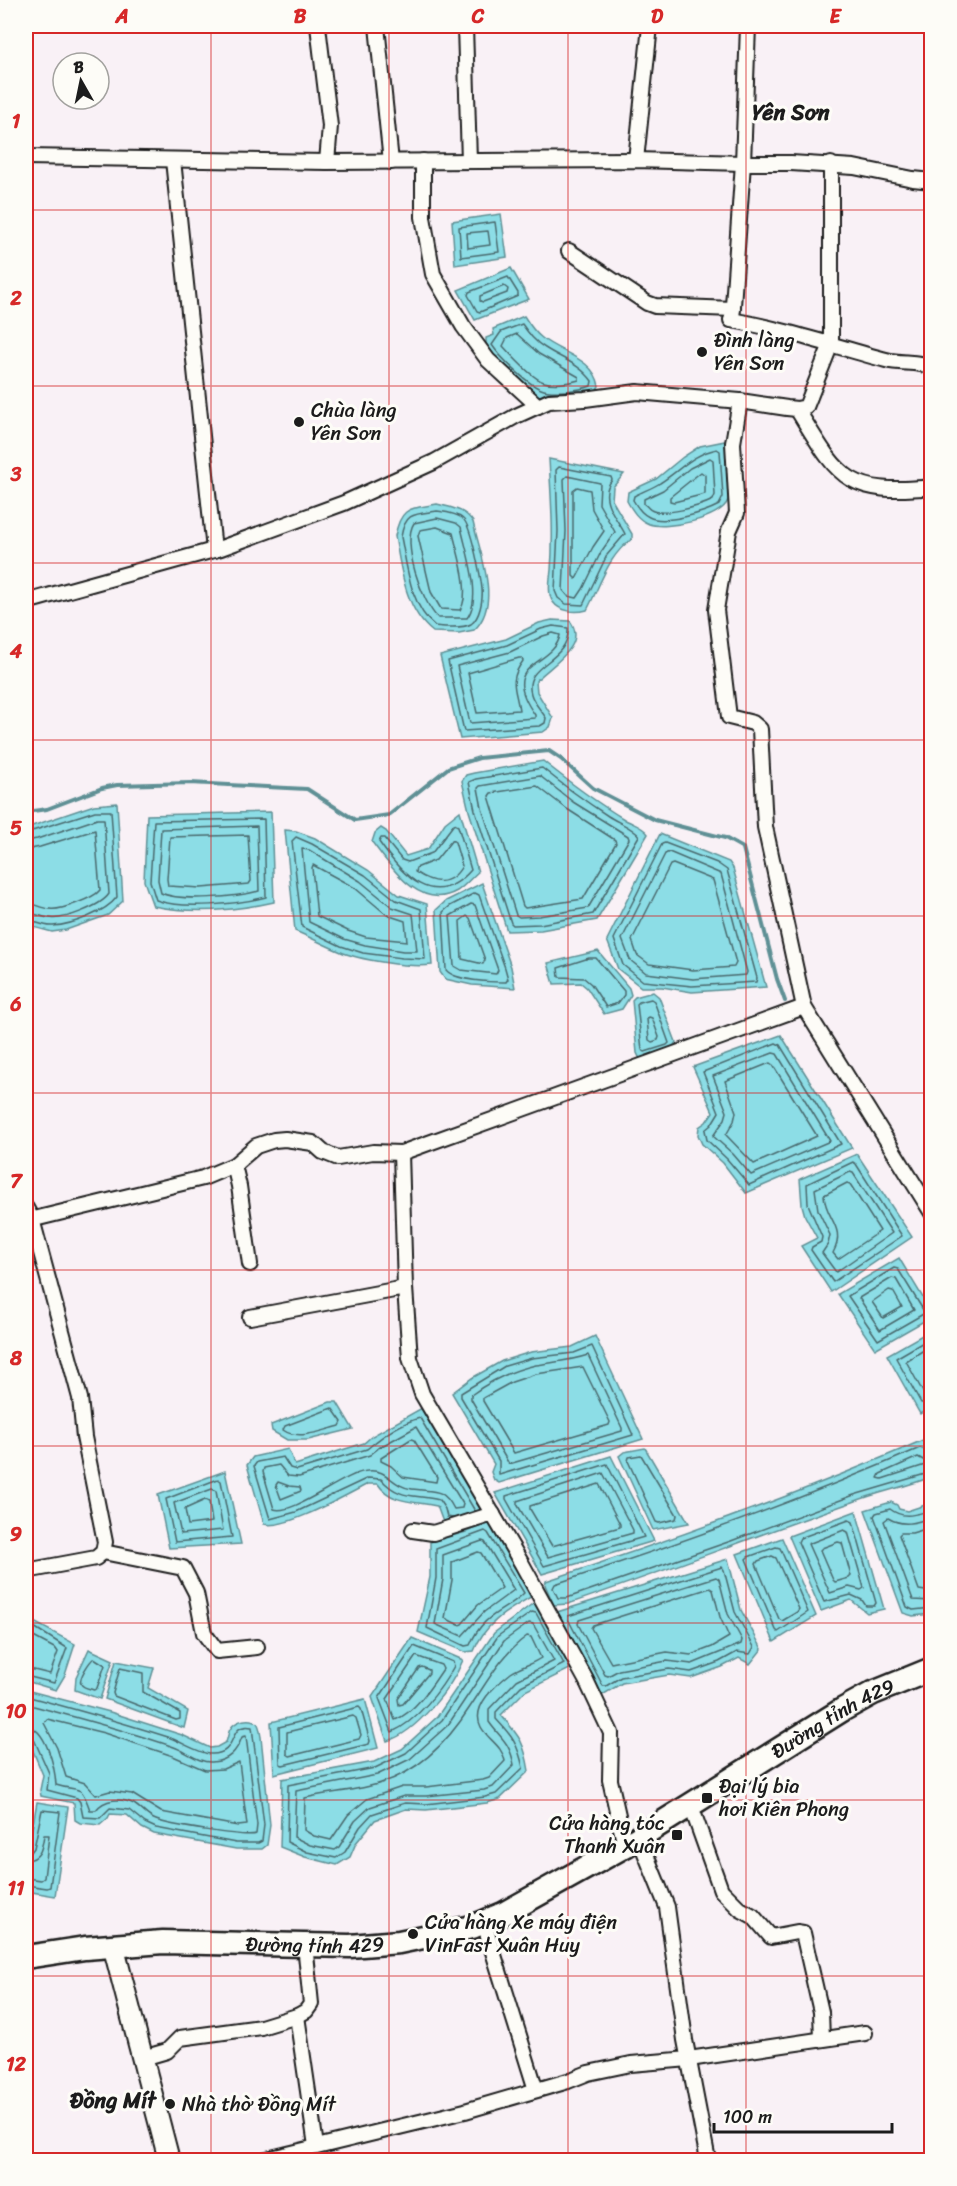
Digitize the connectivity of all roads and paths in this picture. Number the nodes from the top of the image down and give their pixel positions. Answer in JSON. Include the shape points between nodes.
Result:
{"nodes":[{"id":1,"x":318,"y":26,"type":"edge"},
{"id":2,"x":377,"y":26,"type":"edge"},
{"id":3,"x":465,"y":26,"type":"edge"},
{"id":4,"x":650,"y":26,"type":"edge"},
{"id":5,"x":748,"y":26,"type":"edge"},
{"id":6,"x":26,"y":157,"type":"edge"},
{"id":7,"x":173,"y":160,"type":"junction"},
{"id":8,"x":636,"y":160,"type":"junction"},
{"id":9,"x":423,"y":161,"type":"junction"},
{"id":10,"x":469,"y":161,"type":"junction"},
{"id":11,"x":327,"y":162,"type":"junction"},
{"id":12,"x":391,"y":162,"type":"junction"},
{"id":13,"x":743,"y":163,"type":"junction"},
{"id":14,"x":831,"y":164,"type":"junction"},
{"id":15,"x":932,"y":181,"type":"edge"},
{"id":16,"x":569,"y":251,"type":"dead end"},
{"id":17,"x":732,"y":316,"type":"junction"},
{"id":18,"x":831,"y":344,"type":"junction"},
{"id":19,"x":931,"y":363,"type":"edge"},
{"id":20,"x":740,"y":401,"type":"junction"},
{"id":21,"x":538,"y":406,"type":"junction"},
{"id":22,"x":797,"y":409,"type":"junction"},
{"id":23,"x":932,"y":487,"type":"edge"},
{"id":24,"x":214,"y":550,"type":"junction"},
{"id":25,"x":26,"y":602,"type":"edge"},
{"id":26,"x":804,"y":1007,"type":"junction"},
{"id":27,"x":401,"y":1153,"type":"junction"},
{"id":28,"x":234,"y":1165,"type":"junction"},
{"id":29,"x":932,"y":1213,"type":"edge"},
{"id":30,"x":28,"y":1216,"type":"edge"},
{"id":31,"x":250,"y":1263,"type":"dead end"},
{"id":32,"x":405,"y":1288,"type":"junction"},
{"id":33,"x":250,"y":1317,"type":"dead end"},
{"id":34,"x":493,"y":1514,"type":"junction"},
{"id":35,"x":413,"y":1530,"type":"dead end"},
{"id":36,"x":103,"y":1552,"type":"junction"},
{"id":37,"x":26,"y":1571,"type":"edge"},
{"id":38,"x":257,"y":1647,"type":"dead end"},
{"id":39,"x":932,"y":1669,"type":"edge"},
{"id":40,"x":691,"y":1806,"type":"junction"},
{"id":41,"x":632,"y":1842,"type":"junction"},
{"id":42,"x":484,"y":1923,"type":"junction"},
{"id":43,"x":304,"y":1944,"type":"junction"},
{"id":44,"x":112,"y":1945,"type":"junction"},
{"id":45,"x":26,"y":1957,"type":"edge"},
{"id":46,"x":297,"y":2016,"type":"junction"},
{"id":47,"x":865,"y":2033,"type":"dead end"},
{"id":48,"x":822,"y":2039,"type":"junction"},
{"id":49,"x":143,"y":2058,"type":"junction"},
{"id":50,"x":689,"y":2059,"type":"junction"},
{"id":51,"x":536,"y":2090,"type":"junction"},
{"id":52,"x":316,"y":2146,"type":"junction"},
{"id":53,"x":169,"y":2160,"type":"edge"},
{"id":54,"x":263,"y":2160,"type":"edge"},
{"id":55,"x":708,"y":2160,"type":"edge"}],
"edges":[{"from":1,"to":11,"type":"street","via":[[330,126]]},
{"from":2,"to":12,"type":"street"},
{"from":3,"to":10,"type":"street"},
{"from":4,"to":8,"type":"street"},
{"from":5,"to":13,"type":"street"},
{"from":6,"to":7,"type":"street"},
{"from":7,"to":11,"type":"street"},
{"from":7,"to":24,"type":"street"},
{"from":8,"to":10,"type":"street"},
{"from":8,"to":13,"type":"street"},
{"from":9,"to":10,"type":"street"},
{"from":9,"to":12,"type":"street"},
{"from":9,"to":21,"type":"street","via":[[423,217],[434,274],[463,327],[488,360]]},
{"from":11,"to":12,"type":"street"},
{"from":13,"to":14,"type":"street"},
{"from":13,"to":17,"type":"street"},
{"from":14,"to":15,"type":"street"},
{"from":14,"to":18,"type":"street"},
{"from":16,"to":17,"type":"street","via":[[647,303]]},
{"from":17,"to":18,"type":"street"},
{"from":18,"to":19,"type":"street","via":[[889,361]]},
{"from":18,"to":22,"type":"street","via":[[806,407]]},
{"from":20,"to":21,"type":"street","via":[[637,392]]},
{"from":20,"to":22,"type":"street"},
{"from":20,"to":26,"type":"street","via":[[733,443],[737,513],[729,531],[717,622],[729,717],[753,723],[760,729],[765,827]]},
{"from":21,"to":24,"type":"street","via":[[434,462],[344,502]]},
{"from":22,"to":23,"type":"street","via":[[828,459],[848,479],[882,488]]},
{"from":24,"to":25,"type":"street"},
{"from":26,"to":27,"type":"street"},
{"from":26,"to":29,"type":"street"},
{"from":27,"to":28,"type":"street","via":[[373,1152],[338,1158],[313,1143],[285,1138],[256,1146]]},
{"from":27,"to":32,"type":"street"},
{"from":28,"to":30,"type":"street","via":[[203,1178]]},
{"from":28,"to":31,"type":"street"},
{"from":30,"to":36,"type":"street","via":[[80,1398],[105,1542]]},
{"from":32,"to":33,"type":"street"},
{"from":32,"to":34,"type":"street","via":[[410,1358],[422,1394]]},
{"from":34,"to":35,"type":"street","via":[[434,1533]]},
{"from":34,"to":41,"type":"street","via":[[611,1733],[610,1780]]},
{"from":36,"to":37,"type":"street","via":[[96,1558]]},
{"from":36,"to":38,"type":"street","via":[[183,1568],[195,1593],[204,1633],[217,1651]]},
{"from":39,"to":40,"type":"main road","name":"Đường tỉnh 429","via":[[842,1710]]},
{"from":40,"to":41,"type":"main road","name":"Đường tỉnh 429"},
{"from":40,"to":48,"type":"street","via":[[721,1890],[771,1937],[803,1933],[821,2012]]},
{"from":41,"to":42,"type":"main road","name":"Đường tỉnh 429"},
{"from":41,"to":50,"type":"street","via":[[667,1907]]},
{"from":42,"to":43,"type":"main road","name":"Đường tỉnh 429","via":[[399,1942]]},
{"from":42,"to":51,"type":"street"},
{"from":43,"to":44,"type":"main road","name":"Đường tỉnh 429"},
{"from":43,"to":46,"type":"street","via":[[311,2004]]},
{"from":44,"to":45,"type":"main road","name":"Đường tỉnh 429"},
{"from":44,"to":49,"type":"street"},
{"from":46,"to":49,"type":"street","via":[[261,2027],[180,2038],[167,2051]]},
{"from":46,"to":52,"type":"street"},
{"from":47,"to":48,"type":"street"},
{"from":48,"to":50,"type":"street"},
{"from":49,"to":53,"type":"street"},
{"from":50,"to":51,"type":"street","via":[[631,2064]]},
{"from":50,"to":55,"type":"street"},
{"from":51,"to":52,"type":"street"},
{"from":52,"to":54,"type":"street"}]}
